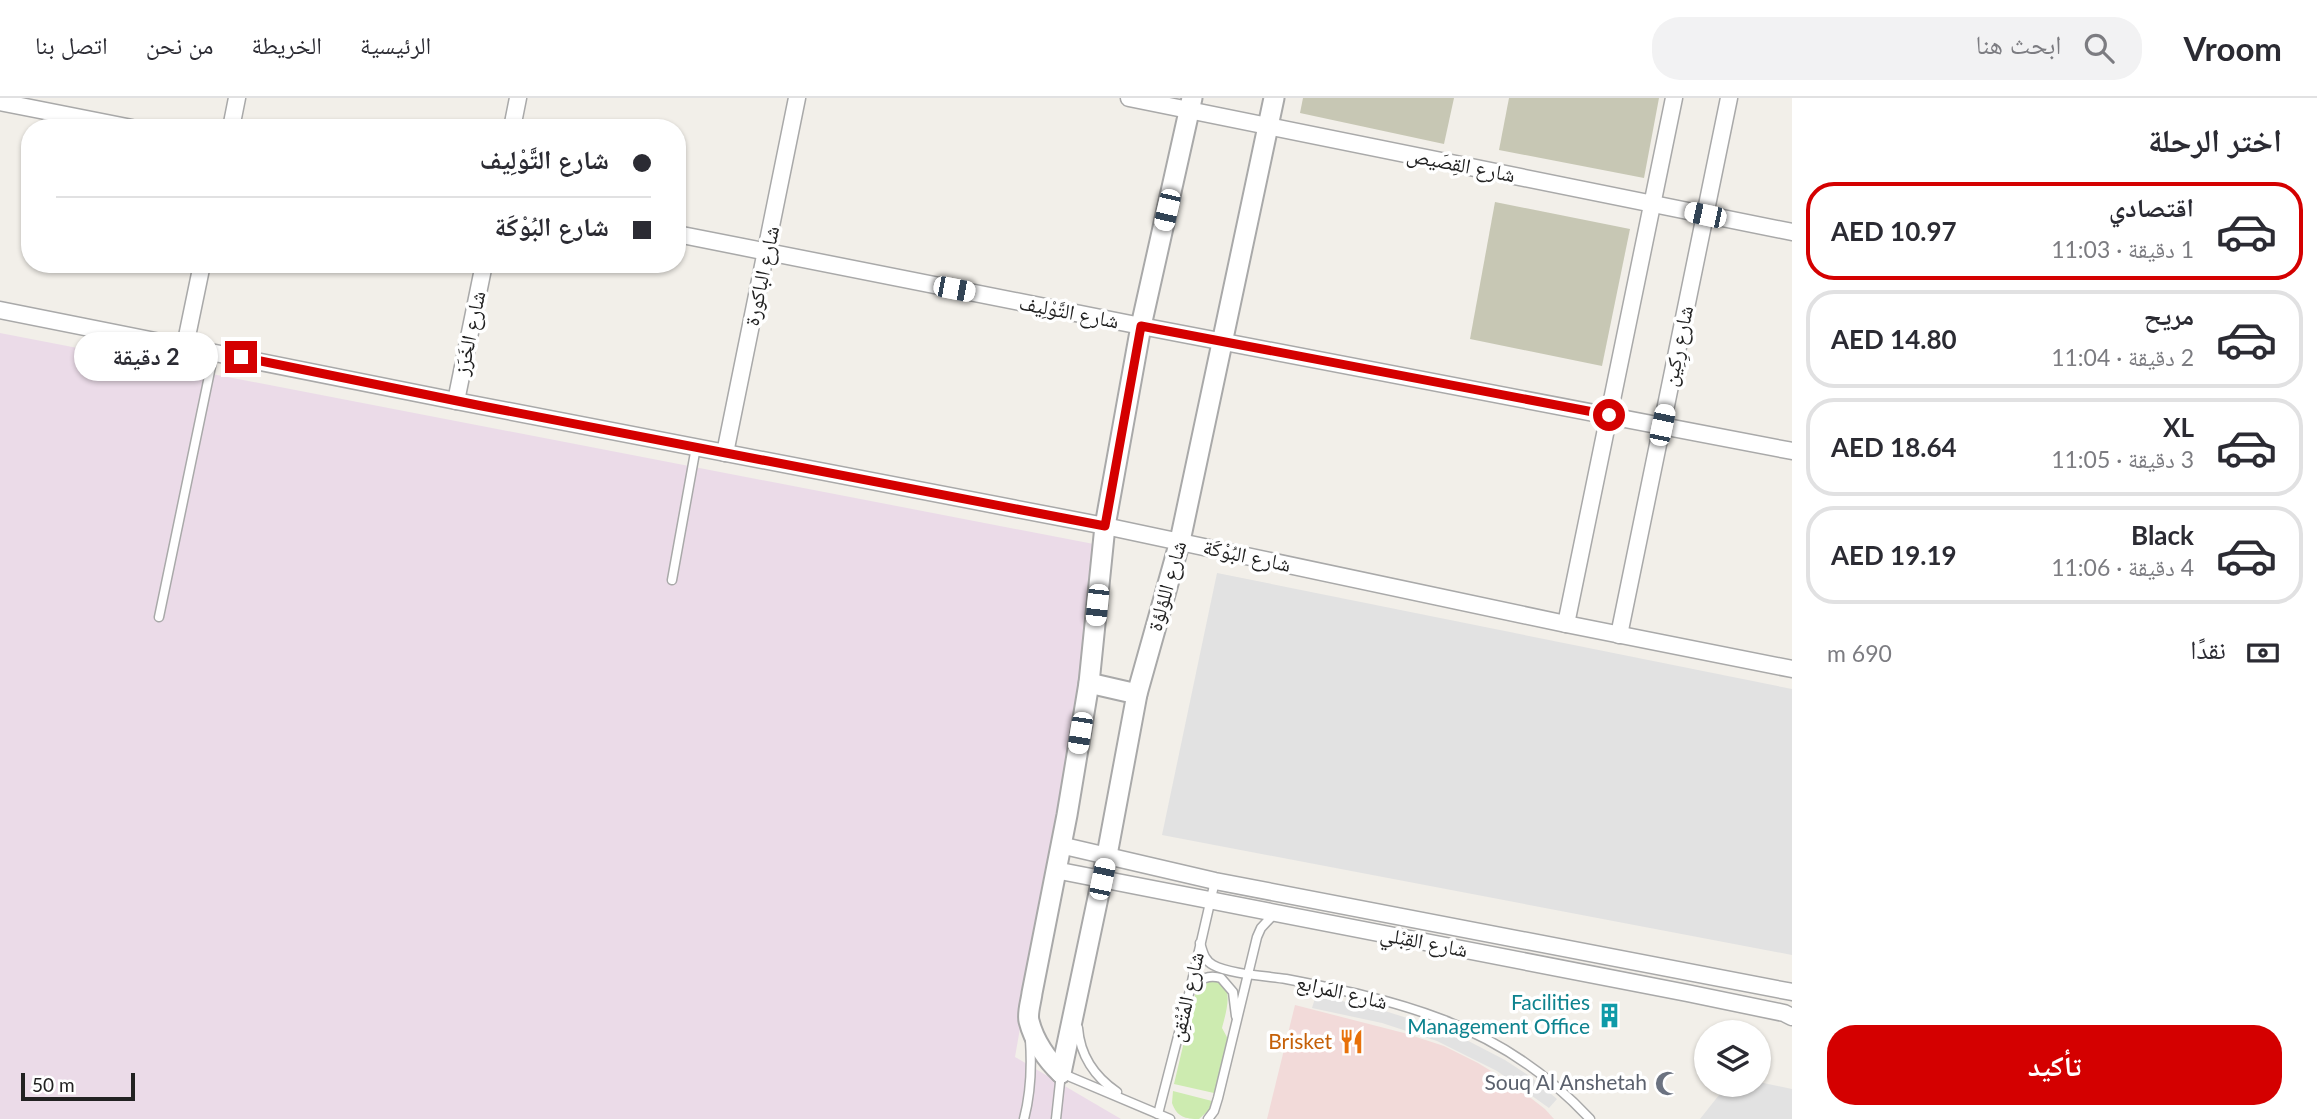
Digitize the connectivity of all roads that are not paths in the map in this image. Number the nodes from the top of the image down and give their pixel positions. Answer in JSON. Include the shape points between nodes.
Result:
{"nodes":[{"id":1,"x":237,"y":98,"type":"edge"},
{"id":2,"x":518,"y":98,"type":"edge"},
{"id":3,"x":797,"y":98,"type":"edge"},
{"id":4,"x":1129,"y":98,"type":"edge"},
{"id":5,"x":1274,"y":98,"type":"edge"},
{"id":6,"x":1674,"y":98,"type":"edge"},
{"id":7,"x":1729,"y":98,"type":"edge"},
{"id":8,"x":0,"y":102,"type":"edge"},
{"id":9,"x":1191,"y":104,"type":"edge"},
{"id":10,"x":86,"y":119,"type":"edge"},
{"id":11,"x":233,"y":119,"type":"edge"},
{"id":12,"x":514,"y":119,"type":"edge"},
{"id":13,"x":1268,"y":127,"type":"junction"},
{"id":14,"x":1652,"y":204,"type":"junction"},
{"id":15,"x":1705,"y":215,"type":"junction"},
{"id":16,"x":1792,"y":232,"type":"edge"},
{"id":17,"x":686,"y":236,"type":"edge"},
{"id":18,"x":767,"y":251,"type":"junction"},
{"id":19,"x":200,"y":273,"type":"edge"},
{"id":20,"x":482,"y":273,"type":"edge"},
{"id":21,"x":0,"y":310,"type":"edge"},
{"id":22,"x":1141,"y":326,"type":"junction"},
{"id":23,"x":1223,"y":342,"type":"junction"},
{"id":24,"x":185,"y":346,"type":"junction"},
{"id":25,"x":214,"y":352,"type":"junction"},
{"id":26,"x":456,"y":401,"type":"junction"},
{"id":27,"x":1609,"y":415,"type":"junction"},
{"id":28,"x":1662,"y":425,"type":"junction"},
{"id":29,"x":696,"y":447,"type":"junction"},
{"id":30,"x":1792,"y":451,"type":"edge"},
{"id":31,"x":725,"y":453,"type":"junction"},
{"id":32,"x":1105,"y":526,"type":"junction"},
{"id":33,"x":1180,"y":541,"type":"junction"},
{"id":34,"x":672,"y":580,"type":"dead end"},
{"id":35,"x":159,"y":617,"type":"dead end"},
{"id":36,"x":1566,"y":624,"type":"junction"},
{"id":37,"x":1619,"y":635,"type":"junction"},
{"id":38,"x":1792,"y":669,"type":"edge"},
{"id":39,"x":1088,"y":683,"type":"junction"},
{"id":40,"x":1137,"y":694,"type":"junction"},
{"id":41,"x":1060,"y":845,"type":"junction"},
{"id":42,"x":1107,"y":855,"type":"junction"},
{"id":43,"x":1055,"y":870,"type":"junction"},
{"id":44,"x":1102,"y":879,"type":"junction"},
{"id":45,"x":1215,"y":880,"type":"junction"},
{"id":46,"x":1209,"y":899,"type":"junction"},
{"id":47,"x":1275,"y":912,"type":"junction"},
{"id":48,"x":1200,"y":943,"type":"junction"},
{"id":49,"x":1249,"y":973,"type":"junction"},
{"id":50,"x":1190,"y":990,"type":"junction"},
{"id":51,"x":1792,"y":992,"type":"edge"},
{"id":52,"x":1076,"y":1007,"type":"junction"},
{"id":53,"x":1792,"y":1017,"type":"edge"},
{"id":54,"x":1028,"y":1019,"type":"junction"},
{"id":55,"x":1236,"y":1030,"type":"junction"},
{"id":56,"x":1061,"y":1073,"type":"junction"},
{"id":57,"x":1131,"y":1101,"type":"junction"},
{"id":58,"x":1158,"y":1114,"type":"junction"},
{"id":59,"x":1024,"y":1119,"type":"edge"},
{"id":60,"x":1056,"y":1119,"type":"edge"},
{"id":61,"x":1170,"y":1119,"type":"edge"},
{"id":62,"x":1208,"y":1119,"type":"edge"},
{"id":63,"x":1590,"y":1119,"type":"edge"}],
"edges":[{"from":1,"to":11,"type":"street"},
{"from":2,"to":12,"type":"street"},
{"from":3,"to":18,"type":"street","name":"شارع الباكورة"},
{"from":4,"to":9,"type":"street","name":"شارع القِصَيص"},
{"from":5,"to":13,"type":"street","name":"شارع اللؤلؤة"},
{"from":6,"to":14,"type":"street"},
{"from":7,"to":15,"type":"street","name":"شارع رِكِين"},
{"from":8,"to":10,"type":"street"},
{"from":9,"to":13,"type":"street","name":"شارع القِصَيص"},
{"from":9,"to":22,"type":"street"},
{"from":13,"to":14,"type":"street","name":"شارع القِصَيص"},
{"from":13,"to":23,"type":"street","name":"شارع اللؤلؤة"},
{"from":14,"to":15,"type":"street","name":"شارع القِصَيص"},
{"from":14,"to":27,"type":"street"},
{"from":15,"to":16,"type":"street","name":"شارع القِصَيص"},
{"from":15,"to":28,"type":"street","name":"شارع رِكِين"},
{"from":17,"to":18,"type":"street","name":"شارع التَّوْلِيف"},
{"from":18,"to":22,"type":"street","name":"شارع التَّوْلِيف"},
{"from":18,"to":31,"type":"street","name":"شارع الباكورة"},
{"from":19,"to":24,"type":"street"},
{"from":20,"to":26,"type":"street","name":"شارع الخَرَز"},
{"from":21,"to":24,"type":"street","name":"شارع البُوْكَة"},
{"from":22,"to":23,"type":"street","name":"شارع التَّوْلِيف"},
{"from":22,"to":32,"type":"street"},
{"from":23,"to":27,"type":"street","name":"شارع التَّوْلِيف"},
{"from":23,"to":33,"type":"street","name":"شارع اللؤلؤة"},
{"from":24,"to":25,"type":"street","name":"شارع البُوْكَة"},
{"from":25,"to":26,"type":"street","name":"شارع البُوْكَة"},
{"from":25,"to":35,"type":"lane"},
{"from":26,"to":29,"type":"street","name":"شارع البُوْكَة"},
{"from":27,"to":28,"type":"street","name":"شارع التَّوْلِيف"},
{"from":27,"to":36,"type":"street"},
{"from":28,"to":30,"type":"street","name":"شارع التَّوْلِيف"},
{"from":28,"to":37,"type":"street","name":"شارع رِكِين"},
{"from":29,"to":31,"type":"street","name":"شارع البُوْكَة"},
{"from":29,"to":34,"type":"lane"},
{"from":31,"to":32,"type":"street","name":"شارع البُوْكَة"},
{"from":32,"to":33,"type":"street","name":"شارع البُوْكَة"},
{"from":32,"to":39,"type":"street"},
{"from":33,"to":36,"type":"street","name":"شارع البُوْكَة"},
{"from":33,"to":40,"type":"street","name":"شارع اللؤلؤة"},
{"from":36,"to":37,"type":"street","name":"شارع البُوْكَة"},
{"from":37,"to":38,"type":"street","name":"شارع البُوْكَة"},
{"from":39,"to":40,"type":"street"},
{"from":39,"to":41,"type":"street"},
{"from":40,"to":42,"type":"street","name":"شارع اللؤلؤة"},
{"from":41,"to":42,"type":"street","name":"شارع القِبْلي"},
{"from":41,"to":43,"type":"street"},
{"from":42,"to":44,"type":"street","name":"شارع اللؤلؤة"},
{"from":42,"to":45,"type":"street","name":"شارع القِبْلي"},
{"from":43,"to":44,"type":"street","name":"شارع القِبْلي"},
{"from":43,"to":54,"type":"street"},
{"from":44,"to":46,"type":"street","name":"شارع القِبْلي"},
{"from":44,"to":52,"type":"street","name":"شارع اللؤلؤة"},
{"from":45,"to":46,"type":"lane","name":"شارع المُتْقِن"},
{"from":45,"to":51,"type":"street","name":"شارع القِبْلي"},
{"from":46,"to":47,"type":"street","name":"شارع القِبْلي"},
{"from":46,"to":48,"type":"lane","name":"شارع المُتْقِن"},
{"from":47,"to":49,"type":"lane","via":[[1257,937]]},
{"from":47,"to":53,"type":"street","name":"شارع القِبْلي"},
{"from":48,"to":49,"type":"lane","name":"شارع المَرابع","via":[[1209,963]]},
{"from":48,"to":50,"type":"lane","name":"شارع المُتْقِن"},
{"from":49,"to":55,"type":"lane"},
{"from":49,"to":63,"type":"lane","name":"شارع المَرابع","via":[[1405,1006],[1454,1024],[1527,1064]]},
{"from":50,"to":55,"type":"lane","via":[[1205,977],[1216,976],[1226,982],[1235,998]]},
{"from":50,"to":58,"type":"lane","name":"شارع المُتْقِن"},
{"from":52,"to":56,"type":"street","name":"شارع اللؤلؤة"},
{"from":52,"to":57,"type":"lane","via":[[1085,1056],[1095,1073]]},
{"from":54,"to":56,"type":"street","via":[[1042,1050]]},
{"from":54,"to":59,"type":"lane","via":[[1032,1064]]},
{"from":55,"to":62,"type":"lane"},
{"from":56,"to":57,"type":"lane"},
{"from":56,"to":60,"type":"lane"},
{"from":57,"to":58,"type":"lane"},
{"from":58,"to":61,"type":"lane"}]}
